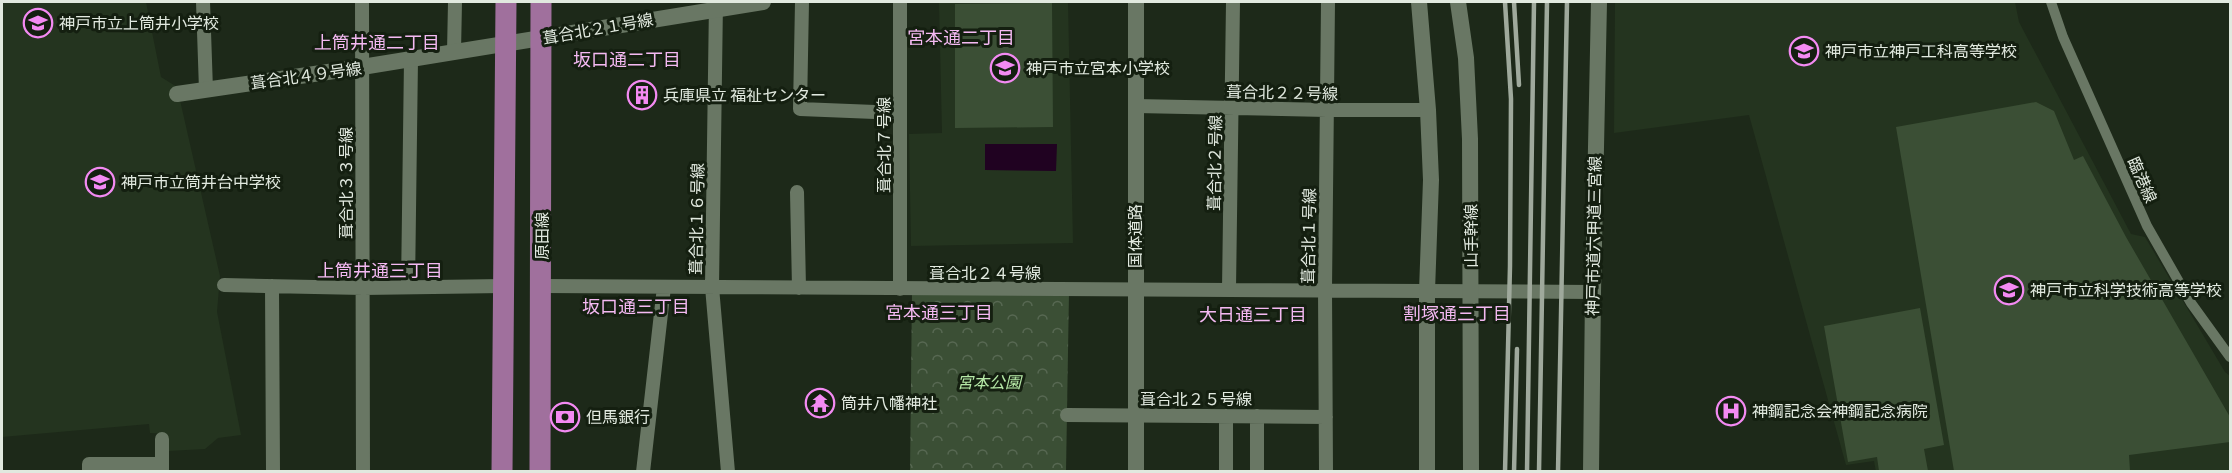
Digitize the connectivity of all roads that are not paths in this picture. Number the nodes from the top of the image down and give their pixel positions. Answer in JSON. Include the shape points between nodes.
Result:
{"nodes":[{"id":1,"x":203,"y":2,"type":"edge"},
{"id":2,"x":362,"y":2,"type":"edge"},
{"id":3,"x":455,"y":2,"type":"edge"},
{"id":4,"x":506,"y":2,"type":"edge"},
{"id":5,"x":541,"y":2,"type":"edge"},
{"id":6,"x":763,"y":2,"type":"edge"},
{"id":7,"x":802,"y":2,"type":"edge"},
{"id":8,"x":900,"y":2,"type":"edge"},
{"id":9,"x":1136,"y":2,"type":"edge"},
{"id":10,"x":1233,"y":2,"type":"edge"},
{"id":11,"x":1328,"y":2,"type":"edge"},
{"id":12,"x":1419,"y":2,"type":"edge"},
{"id":13,"x":1458,"y":2,"type":"edge"},
{"id":14,"x":1599,"y":2,"type":"edge"},
{"id":15,"x":2051,"y":2,"type":"edge"},
{"id":16,"x":716,"y":5,"type":"edge"},
{"id":17,"x":540,"y":39,"type":"junction"},
{"id":18,"x":505,"y":44,"type":"junction"},
{"id":19,"x":454,"y":52,"type":"junction"},
{"id":20,"x":411,"y":59,"type":"junction"},
{"id":21,"x":362,"y":67,"type":"junction"},
{"id":22,"x":206,"y":90,"type":"junction"},
{"id":23,"x":177,"y":94,"type":"dead end"},
{"id":24,"x":1136,"y":106,"type":"junction"},
{"id":25,"x":1232,"y":108,"type":"junction"},
{"id":26,"x":1428,"y":110,"type":"junction"},
{"id":27,"x":1327,"y":111,"type":"junction"},
{"id":28,"x":900,"y":113,"type":"junction"},
{"id":29,"x":797,"y":192,"type":"dead end"},
{"id":30,"x":224,"y":285,"type":"dead end"},
{"id":31,"x":272,"y":286,"type":"junction"},
{"id":32,"x":503,"y":286,"type":"junction"},
{"id":33,"x":542,"y":286,"type":"junction"},
{"id":34,"x":408,"y":287,"type":"junction"},
{"id":35,"x":664,"y":287,"type":"junction"},
{"id":36,"x":712,"y":287,"type":"junction"},
{"id":37,"x":363,"y":288,"type":"junction"},
{"id":38,"x":799,"y":288,"type":"junction"},
{"id":39,"x":900,"y":289,"type":"junction"},
{"id":40,"x":1135,"y":289,"type":"junction"},
{"id":41,"x":1229,"y":289,"type":"junction"},
{"id":42,"x":1325,"y":290,"type":"junction"},
{"id":43,"x":1427,"y":291,"type":"junction"},
{"id":44,"x":1471,"y":291,"type":"junction"},
{"id":45,"x":1593,"y":292,"type":"junction"},
{"id":46,"x":2230,"y":357,"type":"edge"},
{"id":47,"x":1136,"y":415,"type":"junction"},
{"id":48,"x":1067,"y":416,"type":"dead end"},
{"id":49,"x":1226,"y":416,"type":"junction"},
{"id":50,"x":1257,"y":416,"type":"junction"},
{"id":51,"x":1326,"y":417,"type":"junction"},
{"id":52,"x":162,"y":439,"type":"dead end"},
{"id":53,"x":162,"y":468,"type":"edge"},
{"id":54,"x":89,"y":471,"type":"edge"},
{"id":55,"x":273,"y":471,"type":"edge"},
{"id":56,"x":363,"y":471,"type":"edge"},
{"id":57,"x":502,"y":471,"type":"edge"},
{"id":58,"x":540,"y":471,"type":"edge"},
{"id":59,"x":643,"y":471,"type":"edge"},
{"id":60,"x":728,"y":471,"type":"edge"},
{"id":61,"x":1136,"y":471,"type":"edge"},
{"id":62,"x":1226,"y":471,"type":"edge"},
{"id":63,"x":1257,"y":471,"type":"edge"},
{"id":64,"x":1326,"y":471,"type":"edge"},
{"id":65,"x":1427,"y":471,"type":"edge"},
{"id":66,"x":1471,"y":471,"type":"edge"},
{"id":67,"x":1591,"y":471,"type":"edge"}],
"edges":[{"from":1,"to":22,"type":"street"},
{"from":2,"to":21,"type":"street","name":"葺合北３３号線"},
{"from":3,"to":19,"type":"street"},
{"from":4,"to":18,"type":"main road"},
{"from":5,"to":17,"type":"main road","name":"原田線"},
{"from":6,"to":16,"type":"street","name":"葺合北２１号線"},
{"from":7,"to":28,"type":"street","via":[[800,110]]},
{"from":8,"to":28,"type":"street","name":"葺合北７号線"},
{"from":9,"to":24,"type":"street","name":"国体道路"},
{"from":10,"to":25,"type":"street","name":"葺合北２号線"},
{"from":11,"to":27,"type":"street","name":"葺合北１号線"},
{"from":12,"to":26,"type":"street"},
{"from":13,"to":44,"type":"street","name":"山手幹線","via":[[1466,58],[1470,139]]},
{"from":14,"to":45,"type":"street","name":"神戸市道六甲道三宮線"},
{"from":15,"to":46,"type":"street","name":"臨港線","via":[[2146,226],[2191,303]]},
{"from":16,"to":17,"type":"street","name":"葺合北２１号線"},
{"from":16,"to":36,"type":"street","name":"葺合北１６号線"},
{"from":17,"to":18,"type":"street","name":"葺合北２１号線"},
{"from":17,"to":33,"type":"main road","name":"原田線"},
{"from":18,"to":19,"type":"street","name":"葺合北４９号線"},
{"from":18,"to":32,"type":"main road"},
{"from":19,"to":20,"type":"street","name":"葺合北４９号線"},
{"from":20,"to":21,"type":"street","name":"葺合北４９号線"},
{"from":20,"to":34,"type":"street"},
{"from":21,"to":22,"type":"street","name":"葺合北４９号線"},
{"from":21,"to":37,"type":"street","name":"葺合北３３号線"},
{"from":22,"to":23,"type":"street","name":"葺合北４９号線"},
{"from":24,"to":25,"type":"street","name":"葺合北２２号線"},
{"from":24,"to":40,"type":"street","name":"国体道路"},
{"from":25,"to":27,"type":"street","name":"葺合北２２号線"},
{"from":25,"to":41,"type":"street","name":"葺合北２号線"},
{"from":26,"to":27,"type":"street","name":"葺合北２２号線"},
{"from":26,"to":43,"type":"street","via":[[1431,180]]},
{"from":27,"to":42,"type":"street","name":"葺合北１号線"},
{"from":28,"to":39,"type":"street","name":"葺合北７号線"},
{"from":29,"to":38,"type":"street"},
{"from":30,"to":31,"type":"street"},
{"from":31,"to":37,"type":"street"},
{"from":31,"to":55,"type":"street"},
{"from":32,"to":34,"type":"street"},
{"from":32,"to":57,"type":"main road"},
{"from":33,"to":35,"type":"street","name":"葺合北２４号線"},
{"from":33,"to":58,"type":"main road","name":"原田線"},
{"from":34,"to":37,"type":"street"},
{"from":35,"to":36,"type":"street","name":"葺合北２４号線"},
{"from":35,"to":59,"type":"street"},
{"from":36,"to":38,"type":"street","name":"葺合北２４号線"},
{"from":36,"to":60,"type":"street","name":"葺合北１６号線"},
{"from":37,"to":56,"type":"street","name":"葺合北３３号線"},
{"from":38,"to":39,"type":"street","name":"葺合北２４号線"},
{"from":39,"to":40,"type":"street","name":"葺合北２４号線"},
{"from":40,"to":41,"type":"street","name":"葺合北２４号線"},
{"from":40,"to":47,"type":"street","name":"国体道路"},
{"from":41,"to":42,"type":"street","name":"葺合北２４号線"},
{"from":42,"to":43,"type":"street","name":"葺合北２４号線"},
{"from":42,"to":51,"type":"street","name":"葺合北１号線"},
{"from":43,"to":44,"type":"street","name":"葺合北２４号線"},
{"from":43,"to":65,"type":"street"},
{"from":44,"to":45,"type":"street","name":"葺合北２４号線"},
{"from":44,"to":66,"type":"street","name":"山手幹線"},
{"from":45,"to":67,"type":"street","name":"神戸市道六甲道三宮線"},
{"from":47,"to":48,"type":"street","name":"葺合北２５号線"},
{"from":47,"to":49,"type":"street","name":"葺合北２５号線"},
{"from":47,"to":61,"type":"street","name":"国体道路"},
{"from":49,"to":50,"type":"street","name":"葺合北２５号線"},
{"from":49,"to":62,"type":"street"},
{"from":50,"to":51,"type":"street","name":"葺合北２５号線"},
{"from":50,"to":63,"type":"street"},
{"from":51,"to":64,"type":"street","name":"葺合北１号線"},
{"from":52,"to":53,"type":"street"},
{"from":53,"to":54,"type":"street","via":[[89,464]]}]}
